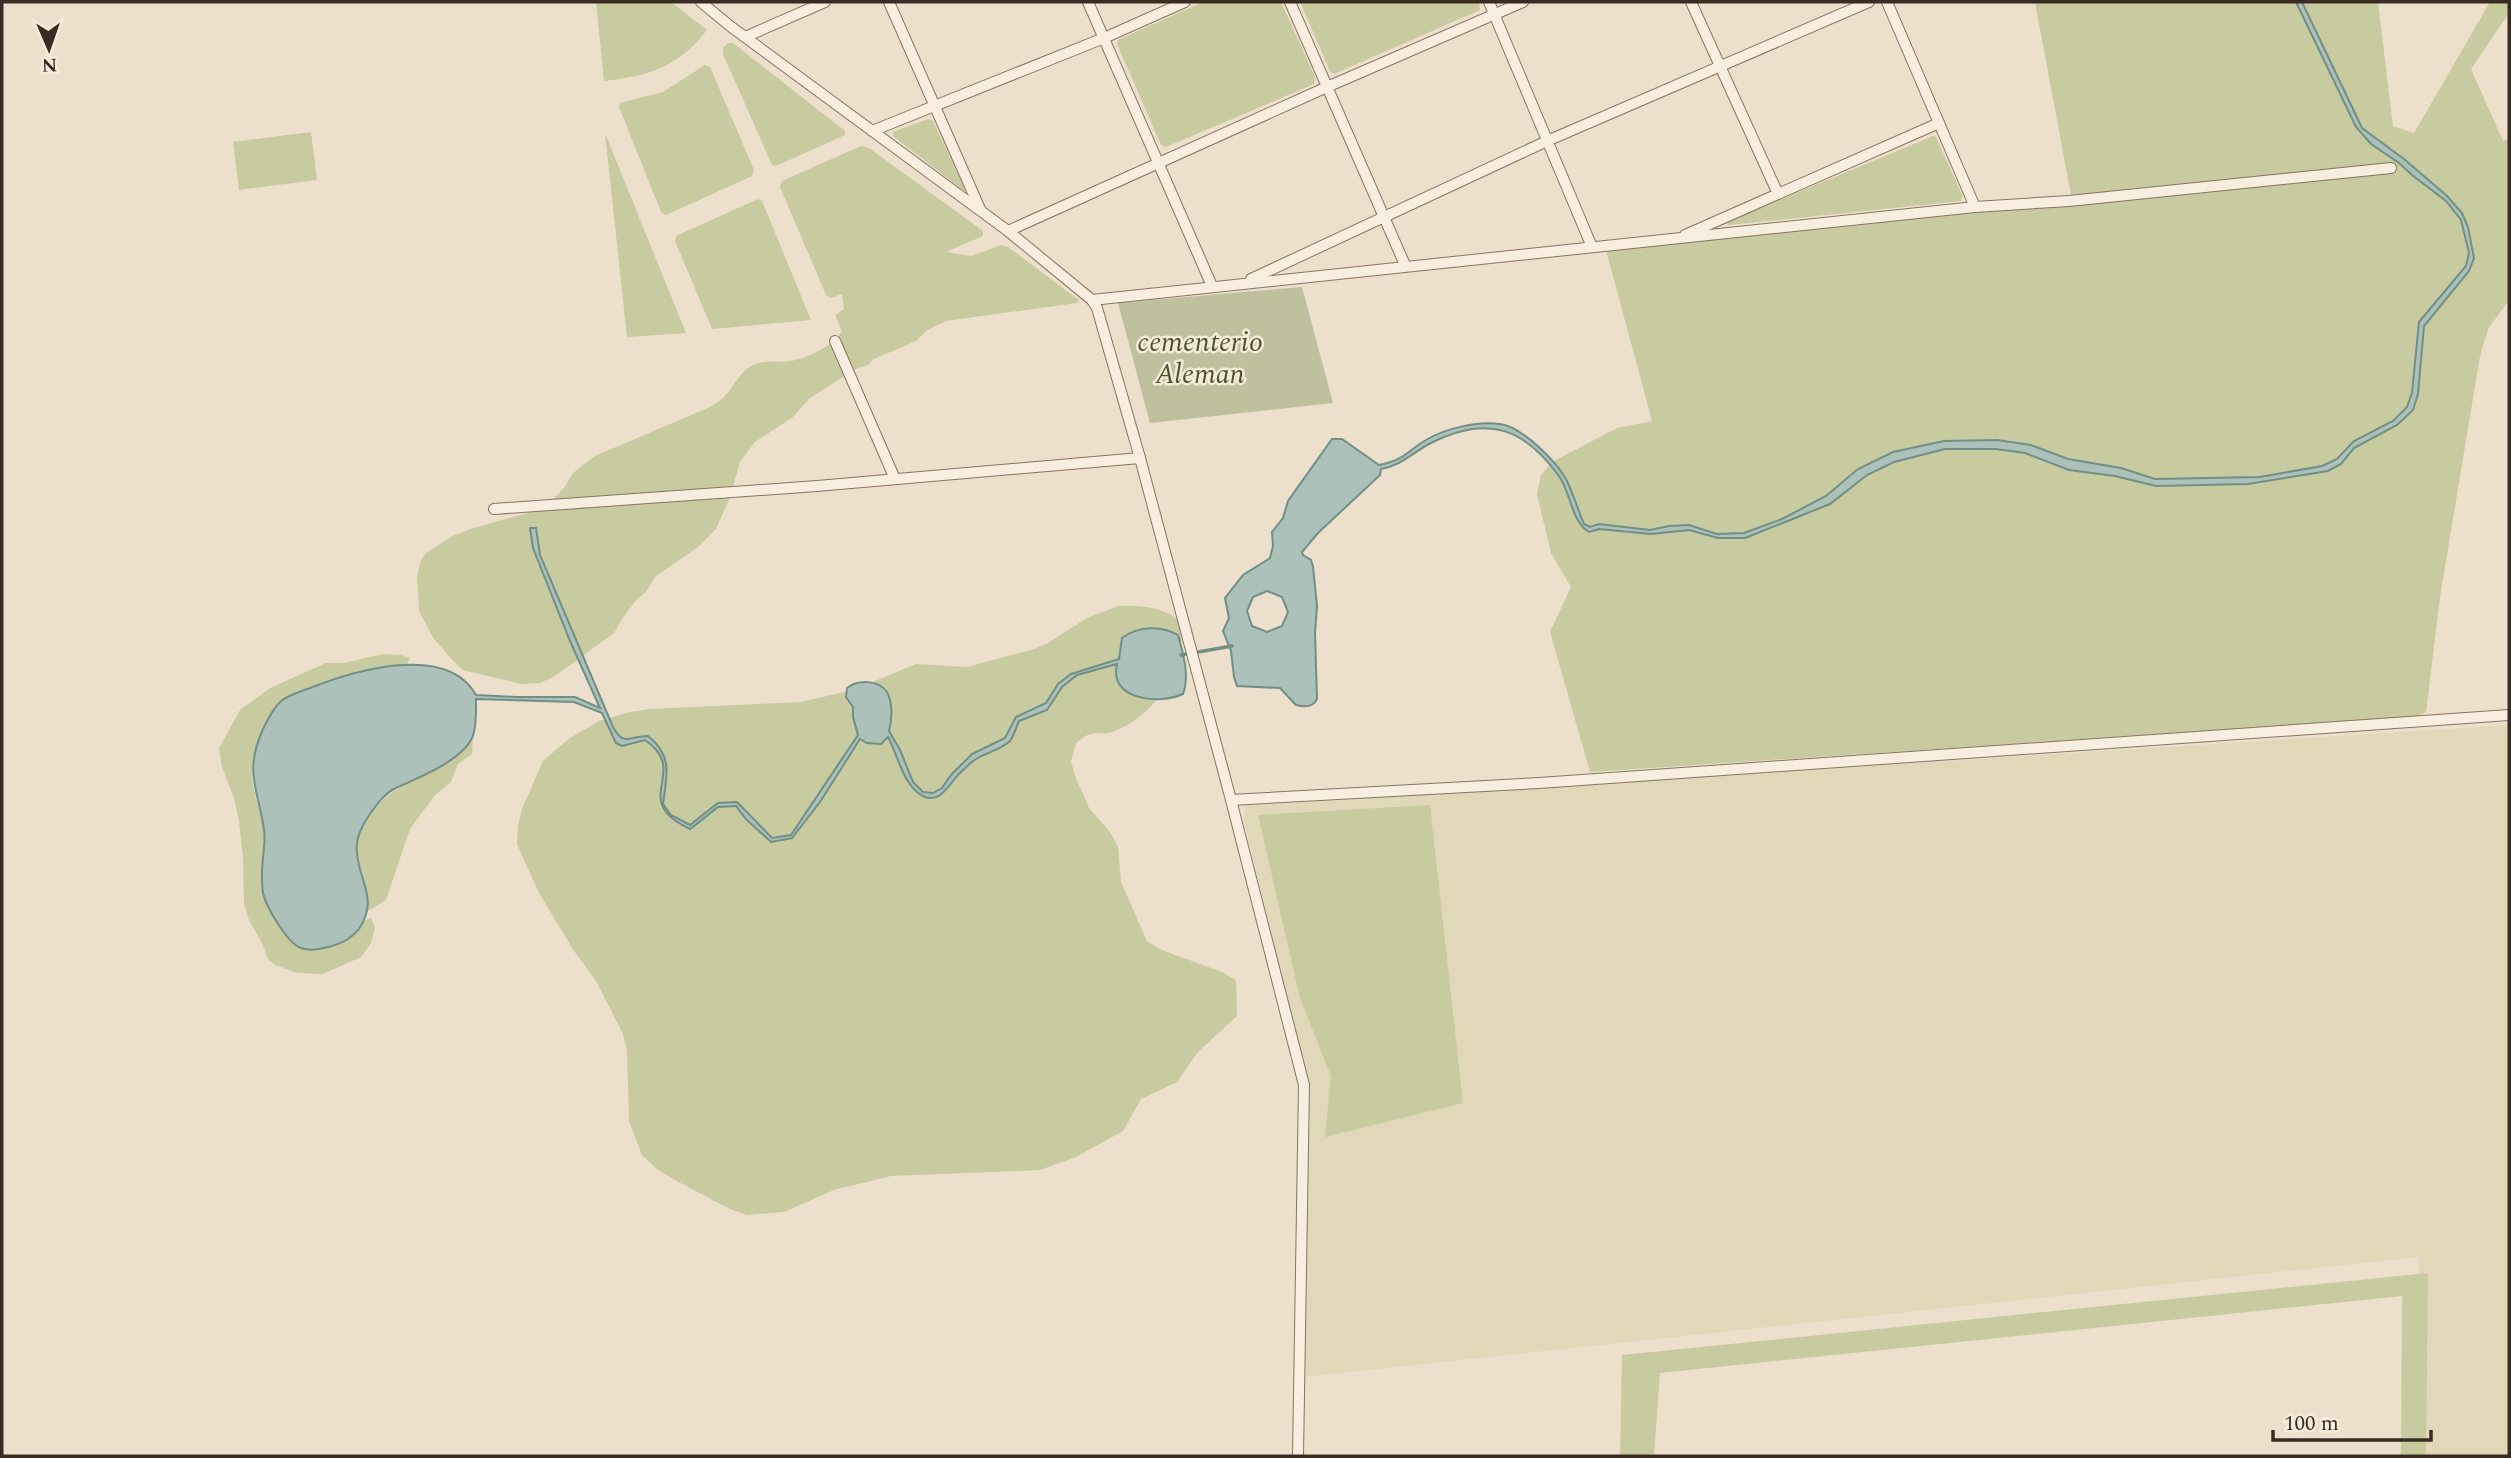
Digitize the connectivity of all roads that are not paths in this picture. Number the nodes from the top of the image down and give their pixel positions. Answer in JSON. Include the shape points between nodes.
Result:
{"nodes":[{"id":1,"x":701,"y":2,"type":"edge"},
{"id":2,"x":825,"y":2,"type":"edge"},
{"id":3,"x":889,"y":2,"type":"edge"},
{"id":4,"x":1088,"y":2,"type":"edge"},
{"id":5,"x":1185,"y":2,"type":"edge"},
{"id":6,"x":1290,"y":2,"type":"edge"},
{"id":7,"x":1489,"y":2,"type":"edge"},
{"id":8,"x":1523,"y":2,"type":"edge"},
{"id":9,"x":1691,"y":2,"type":"edge"},
{"id":10,"x":1869,"y":2,"type":"edge"},
{"id":11,"x":1887,"y":2,"type":"edge"},
{"id":12,"x":1494,"y":14,"type":"junction"},
{"id":13,"x":745,"y":37,"type":"junction"},
{"id":14,"x":1104,"y":38,"type":"junction"},
{"id":15,"x":1720,"y":66,"type":"junction"},
{"id":16,"x":1327,"y":87,"type":"junction"},
{"id":17,"x":935,"y":106,"type":"junction"},
{"id":18,"x":1939,"y":123,"type":"junction"},
{"id":19,"x":872,"y":131,"type":"junction"},
{"id":20,"x":1547,"y":142,"type":"junction"},
{"id":21,"x":1158,"y":163,"type":"junction"},
{"id":22,"x":2391,"y":168,"type":"dead end"},
{"id":23,"x":1778,"y":194,"type":"junction"},
{"id":24,"x":1975,"y":207,"type":"junction"},
{"id":25,"x":982,"y":211,"type":"junction"},
{"id":26,"x":1384,"y":217,"type":"junction"},
{"id":27,"x":1008,"y":231,"type":"junction"},
{"id":28,"x":1677,"y":238,"type":"junction"},
{"id":29,"x":1592,"y":247,"type":"junction"},
{"id":30,"x":1405,"y":265,"type":"junction"},
{"id":31,"x":1242,"y":283,"type":"junction"},
{"id":32,"x":1212,"y":286,"type":"junction"},
{"id":33,"x":1092,"y":300,"type":"junction"},
{"id":34,"x":835,"y":341,"type":"dead end"},
{"id":35,"x":1140,"y":458,"type":"junction"},
{"id":36,"x":895,"y":479,"type":"junction"},
{"id":37,"x":494,"y":509,"type":"dead end"},
{"id":38,"x":2509,"y":715,"type":"edge"},
{"id":39,"x":1231,"y":800,"type":"junction"},
{"id":40,"x":1298,"y":1456,"type":"edge"}],
"edges":[{"from":1,"to":13,"type":"street"},
{"from":2,"to":13,"type":"street"},
{"from":3,"to":17,"type":"street"},
{"from":4,"to":14,"type":"street"},
{"from":5,"to":14,"type":"street"},
{"from":6,"to":16,"type":"street"},
{"from":7,"to":12,"type":"street"},
{"from":8,"to":12,"type":"street"},
{"from":9,"to":15,"type":"street"},
{"from":10,"to":15,"type":"street"},
{"from":11,"to":18,"type":"street"},
{"from":12,"to":16,"type":"street"},
{"from":12,"to":20,"type":"street"},
{"from":13,"to":19,"type":"street"},
{"from":14,"to":17,"type":"street"},
{"from":14,"to":21,"type":"street"},
{"from":15,"to":20,"type":"street"},
{"from":15,"to":23,"type":"street"},
{"from":16,"to":21,"type":"street"},
{"from":16,"to":26,"type":"street"},
{"from":17,"to":19,"type":"street"},
{"from":17,"to":25,"type":"street"},
{"from":18,"to":23,"type":"street"},
{"from":18,"to":24,"type":"street"},
{"from":19,"to":25,"type":"street"},
{"from":20,"to":26,"type":"street"},
{"from":20,"to":29,"type":"street"},
{"from":21,"to":27,"type":"street"},
{"from":21,"to":32,"type":"street"},
{"from":22,"to":24,"type":"street"},
{"from":23,"to":28,"type":"street"},
{"from":24,"to":28,"type":"street"},
{"from":25,"to":27,"type":"street"},
{"from":26,"to":30,"type":"street"},
{"from":26,"to":31,"type":"street"},
{"from":27,"to":33,"type":"street"},
{"from":28,"to":29,"type":"street"},
{"from":29,"to":30,"type":"street"},
{"from":30,"to":31,"type":"street"},
{"from":31,"to":32,"type":"street"},
{"from":32,"to":33,"type":"street"},
{"from":33,"to":35,"type":"street"},
{"from":34,"to":36,"type":"street"},
{"from":35,"to":36,"type":"street"},
{"from":35,"to":39,"type":"street"},
{"from":36,"to":37,"type":"street"},
{"from":38,"to":39,"type":"street"},
{"from":39,"to":40,"type":"street","via":[[1304,1085]]}]}
